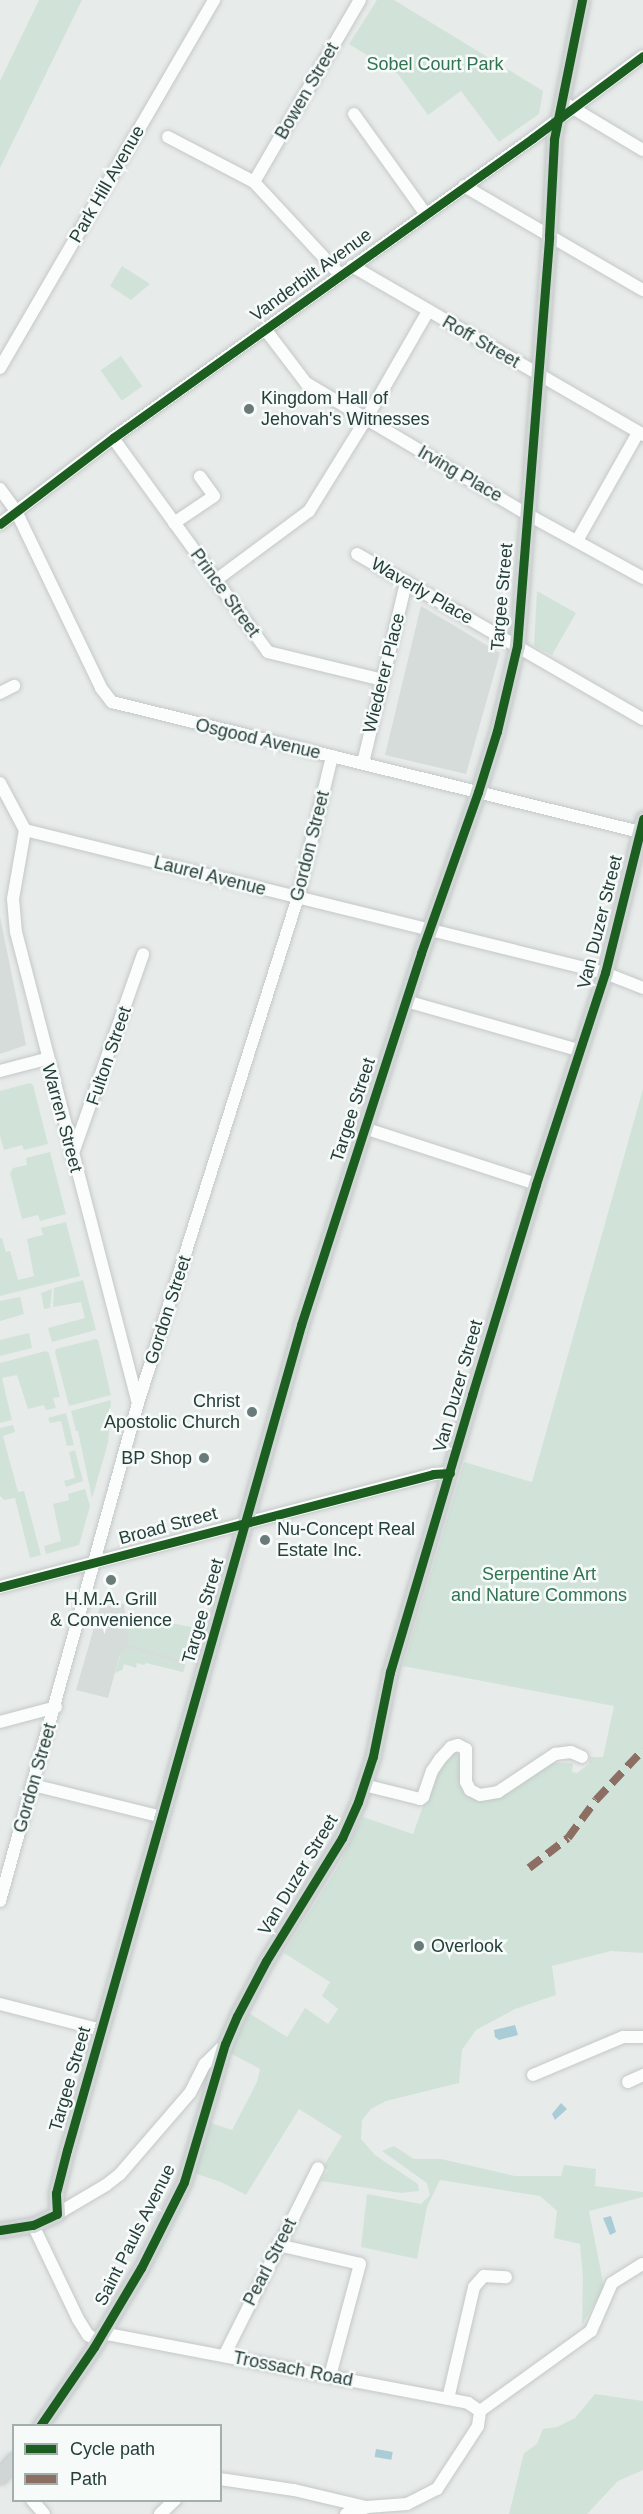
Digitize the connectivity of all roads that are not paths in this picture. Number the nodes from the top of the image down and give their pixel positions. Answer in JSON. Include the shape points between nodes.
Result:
{"nodes":[{"id":1,"x":214,"y":0,"type":"edge"},
{"id":2,"x":360,"y":0,"type":"edge"},
{"id":3,"x":582,"y":0,"type":"edge"},
{"id":4,"x":643,"y":56,"type":"edge"},
{"id":5,"x":566,"y":104,"type":"junction"},
{"id":6,"x":354,"y":114,"type":"dead end"},
{"id":7,"x":556,"y":121,"type":"junction"},
{"id":8,"x":168,"y":138,"type":"dead end"},
{"id":9,"x":643,"y":150,"type":"edge"},
{"id":10,"x":254,"y":182,"type":"junction"},
{"id":11,"x":464,"y":186,"type":"junction"},
{"id":12,"x":425,"y":213,"type":"junction"},
{"id":13,"x":549,"y":236,"type":"junction"},
{"id":14,"x":352,"y":266,"type":"junction"},
{"id":15,"x":340,"y":275,"type":"junction"},
{"id":16,"x":643,"y":290,"type":"edge"},
{"id":17,"x":428,"y":311,"type":"junction"},
{"id":18,"x":265,"y":329,"type":"junction"},
{"id":19,"x":0,"y":368,"type":"edge"},
{"id":20,"x":537,"y":375,"type":"junction"},
{"id":21,"x":366,"y":419,"type":"junction"},
{"id":22,"x":641,"y":434,"type":"edge"},
{"id":23,"x":113,"y":438,"type":"junction"},
{"id":24,"x":200,"y":477,"type":"dead end"},
{"id":25,"x":0,"y":489,"type":"edge"},
{"id":26,"x":16,"y":512,"type":"junction"},
{"id":27,"x":525,"y":513,"type":"junction"},
{"id":28,"x":174,"y":523,"type":"junction"},
{"id":29,"x":0,"y":524,"type":"edge"},
{"id":30,"x":578,"y":539,"type":"junction"},
{"id":31,"x":357,"y":554,"type":"dead end"},
{"id":32,"x":643,"y":578,"type":"edge"},
{"id":33,"x":216,"y":580,"type":"junction"},
{"id":34,"x":406,"y":583,"type":"junction"},
{"id":35,"x":517,"y":646,"type":"junction"},
{"id":36,"x":383,"y":680,"type":"junction"},
{"id":37,"x":14,"y":686,"type":"dead end"},
{"id":38,"x":0,"y":693,"type":"edge"},
{"id":39,"x":643,"y":719,"type":"edge"},
{"id":40,"x":333,"y":756,"type":"junction"},
{"id":41,"x":363,"y":763,"type":"junction"},
{"id":42,"x":0,"y":783,"type":"edge"},
{"id":43,"x":478,"y":792,"type":"junction"},
{"id":44,"x":642,"y":825,"type":"edge"},
{"id":45,"x":25,"y":830,"type":"junction"},
{"id":46,"x":298,"y":897,"type":"junction"},
{"id":47,"x":429,"y":930,"type":"junction"},
{"id":48,"x":143,"y":954,"type":"dead end"},
{"id":49,"x":605,"y":973,"type":"junction"},
{"id":50,"x":643,"y":988,"type":"edge"},
{"id":51,"x":406,"y":1001,"type":"junction"},
{"id":52,"x":581,"y":1051,"type":"junction"},
{"id":53,"x":46,"y":1059,"type":"junction"},
{"id":54,"x":0,"y":1071,"type":"edge"},
{"id":55,"x":364,"y":1128,"type":"junction"},
{"id":56,"x":72,"y":1156,"type":"junction"},
{"id":57,"x":536,"y":1184,"type":"junction"},
{"id":58,"x":138,"y":1403,"type":"junction"},
{"id":59,"x":450,"y":1473,"type":"junction"},
{"id":60,"x":245,"y":1523,"type":"junction"},
{"id":61,"x":95,"y":1563,"type":"junction"},
{"id":62,"x":0,"y":1587,"type":"edge"},
{"id":63,"x":56,"y":1707,"type":"junction"},
{"id":64,"x":0,"y":1722,"type":"edge"},
{"id":65,"x":582,"y":1757,"type":"dead end"},
{"id":66,"x":33,"y":1785,"type":"junction"},
{"id":67,"x":364,"y":1785,"type":"junction"},
{"id":68,"x":162,"y":1817,"type":"junction"},
{"id":69,"x":0,"y":1901,"type":"edge"},
{"id":70,"x":0,"y":2004,"type":"edge"},
{"id":71,"x":100,"y":2030,"type":"junction"},
{"id":72,"x":643,"y":2037,"type":"edge"},
{"id":73,"x":225,"y":2044,"type":"junction"},
{"id":74,"x":533,"y":2075,"type":"dead end"},
{"id":75,"x":643,"y":2075,"type":"edge"},
{"id":76,"x":628,"y":2082,"type":"dead end"},
{"id":77,"x":318,"y":2168,"type":"dead end"},
{"id":78,"x":57,"y":2214,"type":"junction"},
{"id":79,"x":33,"y":2225,"type":"junction"},
{"id":80,"x":0,"y":2229,"type":"edge"},
{"id":81,"x":278,"y":2245,"type":"junction"},
{"id":82,"x":643,"y":2264,"type":"edge"},
{"id":83,"x":506,"y":2277,"type":"dead end"},
{"id":84,"x":100,"y":2337,"type":"junction"},
{"id":85,"x":224,"y":2356,"type":"junction"},
{"id":86,"x":330,"y":2376,"type":"junction"},
{"id":87,"x":448,"y":2399,"type":"junction"},
{"id":88,"x":480,"y":2411,"type":"junction"},
{"id":89,"x":41,"y":2424,"type":"edge"},
{"id":90,"x":222,"y":2479,"type":"edge"},
{"id":91,"x":34,"y":2502,"type":"edge"},
{"id":92,"x":174,"y":2502,"type":"edge"},
{"id":93,"x":367,"y":2507,"type":"junction"},
{"id":94,"x":44,"y":2514,"type":"edge"},
{"id":95,"x":160,"y":2514,"type":"edge"},
{"id":96,"x":346,"y":2514,"type":"edge"}],
"edges":[{"from":1,"to":19,"type":"street","name":"Park Hill Avenue"},
{"from":2,"to":10,"type":"street","name":"Bowen Street"},
{"from":3,"to":5,"type":"main road","name":"Targee Street"},
{"from":4,"to":5,"type":"street"},
{"from":5,"to":7,"type":"main road","name":"Targee Street"},
{"from":5,"to":9,"type":"street"},
{"from":6,"to":12,"type":"street"},
{"from":7,"to":11,"type":"street","name":"Vanderbilt Avenue"},
{"from":7,"to":13,"type":"main road","name":"Targee Street"},
{"from":8,"to":10,"type":"street"},
{"from":10,"to":15,"type":"street"},
{"from":11,"to":12,"type":"street","name":"Vanderbilt Avenue"},
{"from":11,"to":13,"type":"street"},
{"from":12,"to":14,"type":"street","name":"Vanderbilt Avenue"},
{"from":13,"to":16,"type":"street"},
{"from":13,"to":20,"type":"main road","name":"Targee Street"},
{"from":14,"to":15,"type":"street","name":"Vanderbilt Avenue"},
{"from":14,"to":17,"type":"street","name":"Roff Street"},
{"from":15,"to":18,"type":"street","name":"Vanderbilt Avenue"},
{"from":17,"to":20,"type":"street","name":"Roff Street"},
{"from":17,"to":21,"type":"street"},
{"from":18,"to":21,"type":"street","name":"Irving Place","via":[[306,383]]},
{"from":18,"to":23,"type":"street","name":"Vanderbilt Avenue"},
{"from":20,"to":22,"type":"street","name":"Roff Street"},
{"from":20,"to":27,"type":"main road","name":"Targee Street"},
{"from":21,"to":27,"type":"street","name":"Irving Place"},
{"from":21,"to":33,"type":"street","via":[[309,511]]},
{"from":22,"to":30,"type":"street"},
{"from":23,"to":26,"type":"street","name":"Vanderbilt Avenue"},
{"from":23,"to":28,"type":"street","name":"Prince Street"},
{"from":24,"to":28,"type":"street","via":[[214,496]]},
{"from":25,"to":26,"type":"street","name":"Osgood Avenue"},
{"from":26,"to":29,"type":"street","name":"Vanderbilt Avenue"},
{"from":26,"to":40,"type":"street","name":"Osgood Avenue","via":[[101,688],[112,702]]},
{"from":27,"to":30,"type":"street","name":"Irving Place"},
{"from":27,"to":35,"type":"main road","name":"Targee Street"},
{"from":28,"to":33,"type":"street","name":"Prince Street"},
{"from":30,"to":32,"type":"street","name":"Irving Place"},
{"from":31,"to":34,"type":"street","name":"Waverly Place"},
{"from":33,"to":36,"type":"street","name":"Prince Street","via":[[268,652]]},
{"from":34,"to":35,"type":"street","name":"Waverly Place"},
{"from":34,"to":36,"type":"street","name":"Wiederer Place"},
{"from":35,"to":39,"type":"street","name":"Waverly Place"},
{"from":35,"to":43,"type":"main road","name":"Targee Street"},
{"from":36,"to":41,"type":"street","name":"Wiederer Place"},
{"from":37,"to":38,"type":"street"},
{"from":40,"to":41,"type":"street","name":"Osgood Avenue"},
{"from":40,"to":46,"type":"street","name":"Gordon Street"},
{"from":41,"to":43,"type":"street","name":"Osgood Avenue"},
{"from":42,"to":45,"type":"street"},
{"from":43,"to":44,"type":"street","name":"Osgood Avenue"},
{"from":43,"to":47,"type":"main road","name":"Targee Street"},
{"from":44,"to":49,"type":"main road","name":"Van Duzer Street"},
{"from":45,"to":46,"type":"street","name":"Laurel Avenue"},
{"from":45,"to":53,"type":"street","name":"Warren Street","via":[[13,899],[15,931]]},
{"from":46,"to":47,"type":"street","name":"Laurel Avenue"},
{"from":46,"to":58,"type":"street","name":"Gordon Street"},
{"from":47,"to":49,"type":"street","name":"Laurel Avenue"},
{"from":47,"to":51,"type":"main road","name":"Targee Street"},
{"from":48,"to":56,"type":"street","name":"Fulton Street"},
{"from":49,"to":50,"type":"street","name":"Laurel Avenue"},
{"from":49,"to":52,"type":"main road","name":"Van Duzer Street"},
{"from":51,"to":52,"type":"street"},
{"from":51,"to":55,"type":"main road","name":"Targee Street"},
{"from":52,"to":57,"type":"main road","name":"Van Duzer Street"},
{"from":53,"to":54,"type":"street"},
{"from":53,"to":56,"type":"street","name":"Warren Street"},
{"from":55,"to":57,"type":"street"},
{"from":55,"to":60,"type":"main road","name":"Targee Street","via":[[307,1304]]},
{"from":56,"to":58,"type":"street","name":"Warren Street"},
{"from":57,"to":59,"type":"main road","name":"Van Duzer Street"},
{"from":58,"to":61,"type":"street","name":"Gordon Street"},
{"from":59,"to":60,"type":"street","name":"Broad Street","via":[[429,1475]]},
{"from":59,"to":67,"type":"main road","name":"Van Duzer Street","via":[[390,1672]]},
{"from":60,"to":61,"type":"street","name":"Broad Street"},
{"from":60,"to":68,"type":"main road","name":"Targee Street"},
{"from":61,"to":62,"type":"street","name":"Broad Street"},
{"from":61,"to":63,"type":"street","name":"Gordon Street"},
{"from":63,"to":64,"type":"street"},
{"from":63,"to":66,"type":"street","name":"Gordon Street"},
{"from":65,"to":67,"type":"street","via":[[571,1752],[555,1754],[498,1792],[480,1795],[470,1790],[466,1782],[466,1749],[458,1745],[440,1759],[420,1799]]},
{"from":66,"to":68,"type":"street"},
{"from":66,"to":69,"type":"street","name":"Gordon Street"},
{"from":67,"to":73,"type":"main road","name":"Van Duzer Street","via":[[342,1838],[266,1961]]},
{"from":68,"to":71,"type":"main road","name":"Targee Street"},
{"from":70,"to":71,"type":"street"},
{"from":71,"to":78,"type":"main road","name":"Targee Street","via":[[57,2188]]},
{"from":72,"to":74,"type":"street","via":[[623,2037]]},
{"from":73,"to":78,"type":"street","name":"Van Duzer Street","via":[[205,2064],[190,2093],[120,2174]]},
{"from":73,"to":84,"type":"main road","name":"Saint Pauls Avenue","via":[[184,2182],[141,2268]]},
{"from":75,"to":76,"type":"street"},
{"from":77,"to":81,"type":"street","name":"Pearl Street"},
{"from":78,"to":79,"type":"main road","name":"Van Duzer Street"},
{"from":79,"to":80,"type":"main road","name":"Van Duzer Street"},
{"from":79,"to":84,"type":"street","via":[[78,2319],[88,2335]]},
{"from":81,"to":85,"type":"street","name":"Pearl Street"},
{"from":81,"to":86,"type":"street","via":[[360,2264]]},
{"from":82,"to":88,"type":"street","via":[[612,2283],[591,2331]]},
{"from":83,"to":87,"type":"street","via":[[484,2276],[474,2287]]},
{"from":84,"to":85,"type":"street","name":"Trossach Road"},
{"from":84,"to":89,"type":"main road","name":"Saint Pauls Avenue"},
{"from":85,"to":86,"type":"street","name":"Trossach Road"},
{"from":86,"to":87,"type":"street","name":"Trossach Road"},
{"from":87,"to":88,"type":"street","name":"Trossach Road","via":[[471,2404]]},
{"from":88,"to":93,"type":"street","via":[[478,2426],[437,2489],[407,2504]]},
{"from":90,"to":93,"type":"street"},
{"from":91,"to":94,"type":"street"},
{"from":92,"to":95,"type":"street"},
{"from":93,"to":96,"type":"street"}]}
